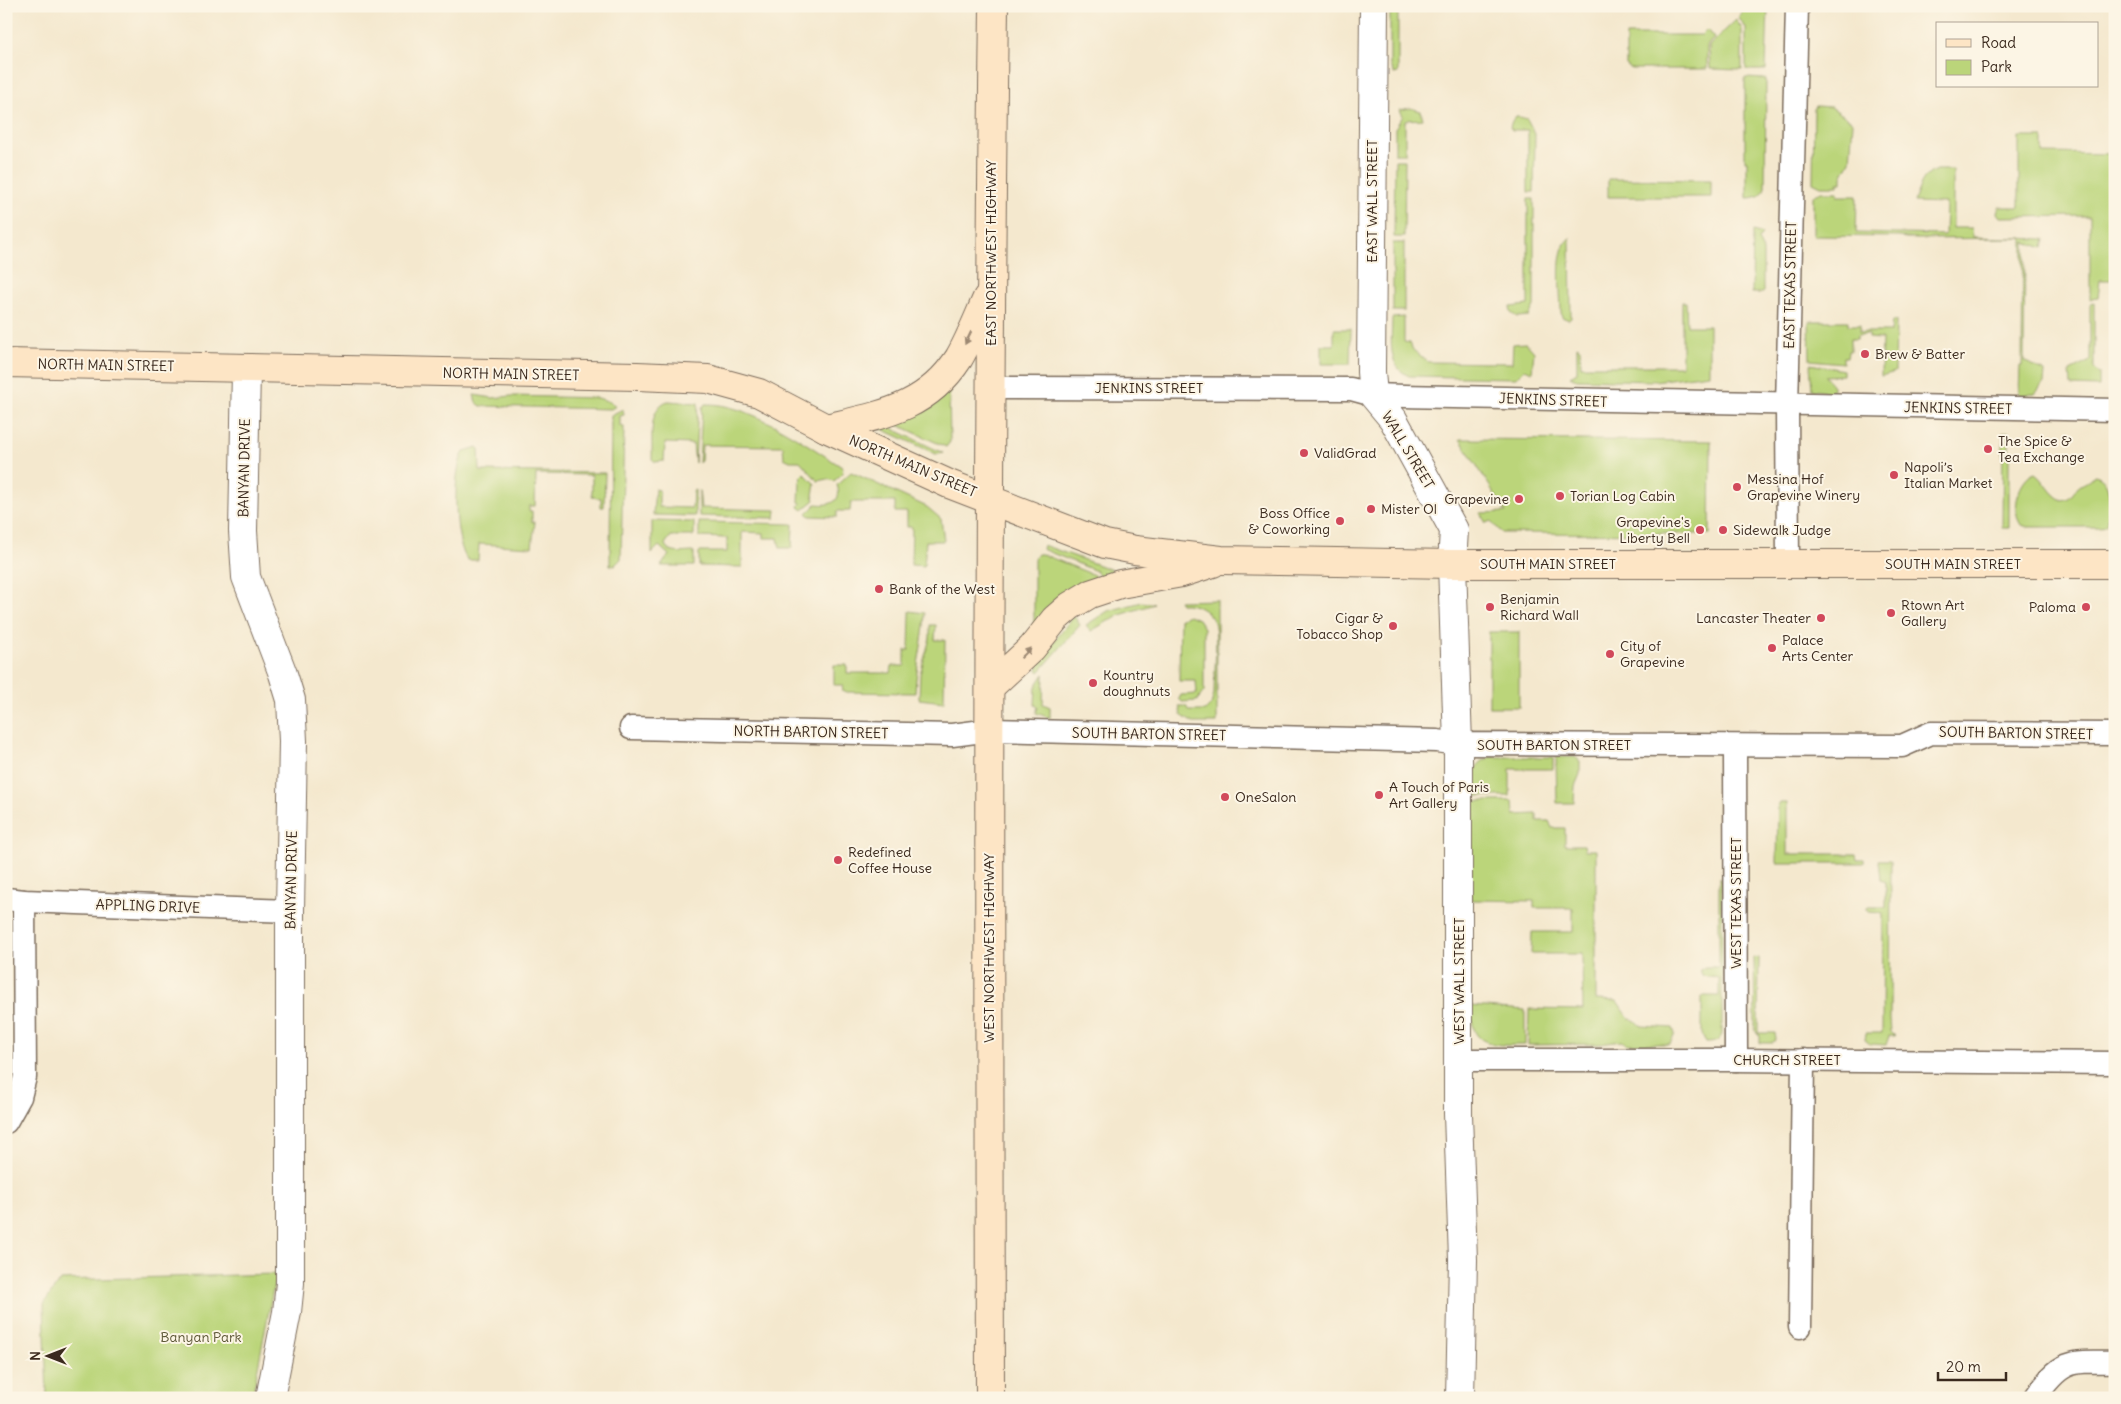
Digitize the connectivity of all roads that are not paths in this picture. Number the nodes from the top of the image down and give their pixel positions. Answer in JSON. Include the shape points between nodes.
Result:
{"nodes":[{"id":1,"x":994,"y":6,"type":"edge"},
{"id":2,"x":1374,"y":6,"type":"edge"},
{"id":3,"x":1797,"y":6,"type":"edge"},
{"id":4,"x":989,"y":294,"type":"junction"},
{"id":5,"x":6,"y":363,"type":"edge"},
{"id":6,"x":246,"y":369,"type":"junction"},
{"id":7,"x":992,"y":388,"type":"junction"},
{"id":8,"x":1373,"y":395,"type":"junction"},
{"id":9,"x":1787,"y":406,"type":"junction"},
{"id":10,"x":2115,"y":410,"type":"edge"},
{"id":11,"x":826,"y":428,"type":"junction"},
{"id":12,"x":991,"y":499,"type":"junction"},
{"id":13,"x":1221,"y":560,"type":"junction"},
{"id":14,"x":1452,"y":564,"type":"junction"},
{"id":15,"x":1788,"y":564,"type":"junction"},
{"id":16,"x":2115,"y":564,"type":"edge"},
{"id":17,"x":990,"y":686,"type":"junction"},
{"id":18,"x":631,"y":728,"type":"dead end"},
{"id":19,"x":990,"y":730,"type":"junction"},
{"id":20,"x":2115,"y":734,"type":"edge"},
{"id":21,"x":1458,"y":744,"type":"junction"},
{"id":22,"x":1735,"y":746,"type":"junction"},
{"id":23,"x":15,"y":900,"type":"edge"},
{"id":24,"x":290,"y":911,"type":"junction"},
{"id":25,"x":1459,"y":1060,"type":"junction"},
{"id":26,"x":1736,"y":1060,"type":"junction"},
{"id":27,"x":1803,"y":1060,"type":"junction"},
{"id":28,"x":2115,"y":1063,"type":"edge"},
{"id":29,"x":6,"y":1122,"type":"edge"},
{"id":30,"x":1800,"y":1327,"type":"dead end"},
{"id":31,"x":2115,"y":1362,"type":"edge"},
{"id":32,"x":270,"y":1398,"type":"edge"},
{"id":33,"x":990,"y":1398,"type":"edge"},
{"id":34,"x":1460,"y":1398,"type":"edge"},
{"id":35,"x":2035,"y":1398,"type":"edge"}],
"edges":[{"from":1,"to":4,"type":"main road","name":"EAST NORTHWEST HIGHWAY"},
{"from":2,"to":8,"type":"street","name":"EAST WALL STREET"},
{"from":3,"to":9,"type":"street","name":"EAST TEXAS STREET"},
{"from":4,"to":7,"type":"main road","name":"EAST NORTHWEST HIGHWAY"},
{"from":4,"to":11,"type":"main road","one_way":true,"via":[[958,358],[918,400],[892,412]]},
{"from":5,"to":6,"type":"main road","name":"NORTH MAIN STREET"},
{"from":6,"to":11,"type":"main road","name":"NORTH MAIN STREET","via":[[708,379],[759,393]]},
{"from":6,"to":24,"type":"street","name":"BANYAN DRIVE","via":[[243,532],[246,577],[291,700]]},
{"from":7,"to":8,"type":"street","name":"JENKINS STREET","via":[[1351,389]]},
{"from":7,"to":12,"type":"main road","name":"EAST NORTHWEST HIGHWAY"},
{"from":8,"to":9,"type":"street","name":"JENKINS STREET"},
{"from":8,"to":14,"type":"street","name":"WALL STREET","via":[[1393,419],[1454,530]]},
{"from":9,"to":10,"type":"street","name":"JENKINS STREET"},
{"from":9,"to":15,"type":"street","name":"EAST TEXAS STREET"},
{"from":11,"to":12,"type":"main road","name":"NORTH MAIN STREET"},
{"from":12,"to":13,"type":"main road","name":"SOUTH MAIN STREET","via":[[1105,544]]},
{"from":12,"to":17,"type":"main road","name":"WEST NORTHWEST HIGHWAY"},
{"from":13,"to":14,"type":"main road","name":"SOUTH MAIN STREET"},
{"from":17,"to":13,"type":"main road","one_way":true,"via":[[1032,648],[1055,619],[1090,594],[1120,584],[1182,573]]},
{"from":14,"to":15,"type":"main road","name":"SOUTH MAIN STREET"},
{"from":14,"to":21,"type":"street","name":"WEST WALL STREET"},
{"from":15,"to":16,"type":"main road","name":"SOUTH MAIN STREET"},
{"from":17,"to":19,"type":"main road","name":"WEST NORTHWEST HIGHWAY"},
{"from":18,"to":19,"type":"street","name":"NORTH BARTON STREET","via":[[952,735]]},
{"from":19,"to":21,"type":"street","name":"SOUTH BARTON STREET"},
{"from":19,"to":33,"type":"main road","name":"WEST NORTHWEST HIGHWAY"},
{"from":20,"to":22,"type":"street","name":"SOUTH BARTON STREET","via":[[1931,732],[1902,746]]},
{"from":21,"to":22,"type":"street","name":"SOUTH BARTON STREET"},
{"from":21,"to":25,"type":"street","name":"WEST WALL STREET"},
{"from":22,"to":26,"type":"street","name":"WEST TEXAS STREET"},
{"from":23,"to":24,"type":"street","name":"APPLING DRIVE"},
{"from":23,"to":29,"type":"street","via":[[25,1077],[20,1097]]},
{"from":24,"to":32,"type":"street","name":"BANYAN DRIVE","via":[[290,1283]]},
{"from":25,"to":26,"type":"street","name":"CHURCH STREET"},
{"from":25,"to":34,"type":"street","name":"WEST WALL STREET"},
{"from":26,"to":27,"type":"street","name":"CHURCH STREET"},
{"from":27,"to":28,"type":"street","name":"CHURCH STREET"},
{"from":27,"to":30,"type":"street"},
{"from":31,"to":35,"type":"street","via":[[2074,1362],[2062,1366]]}]}
